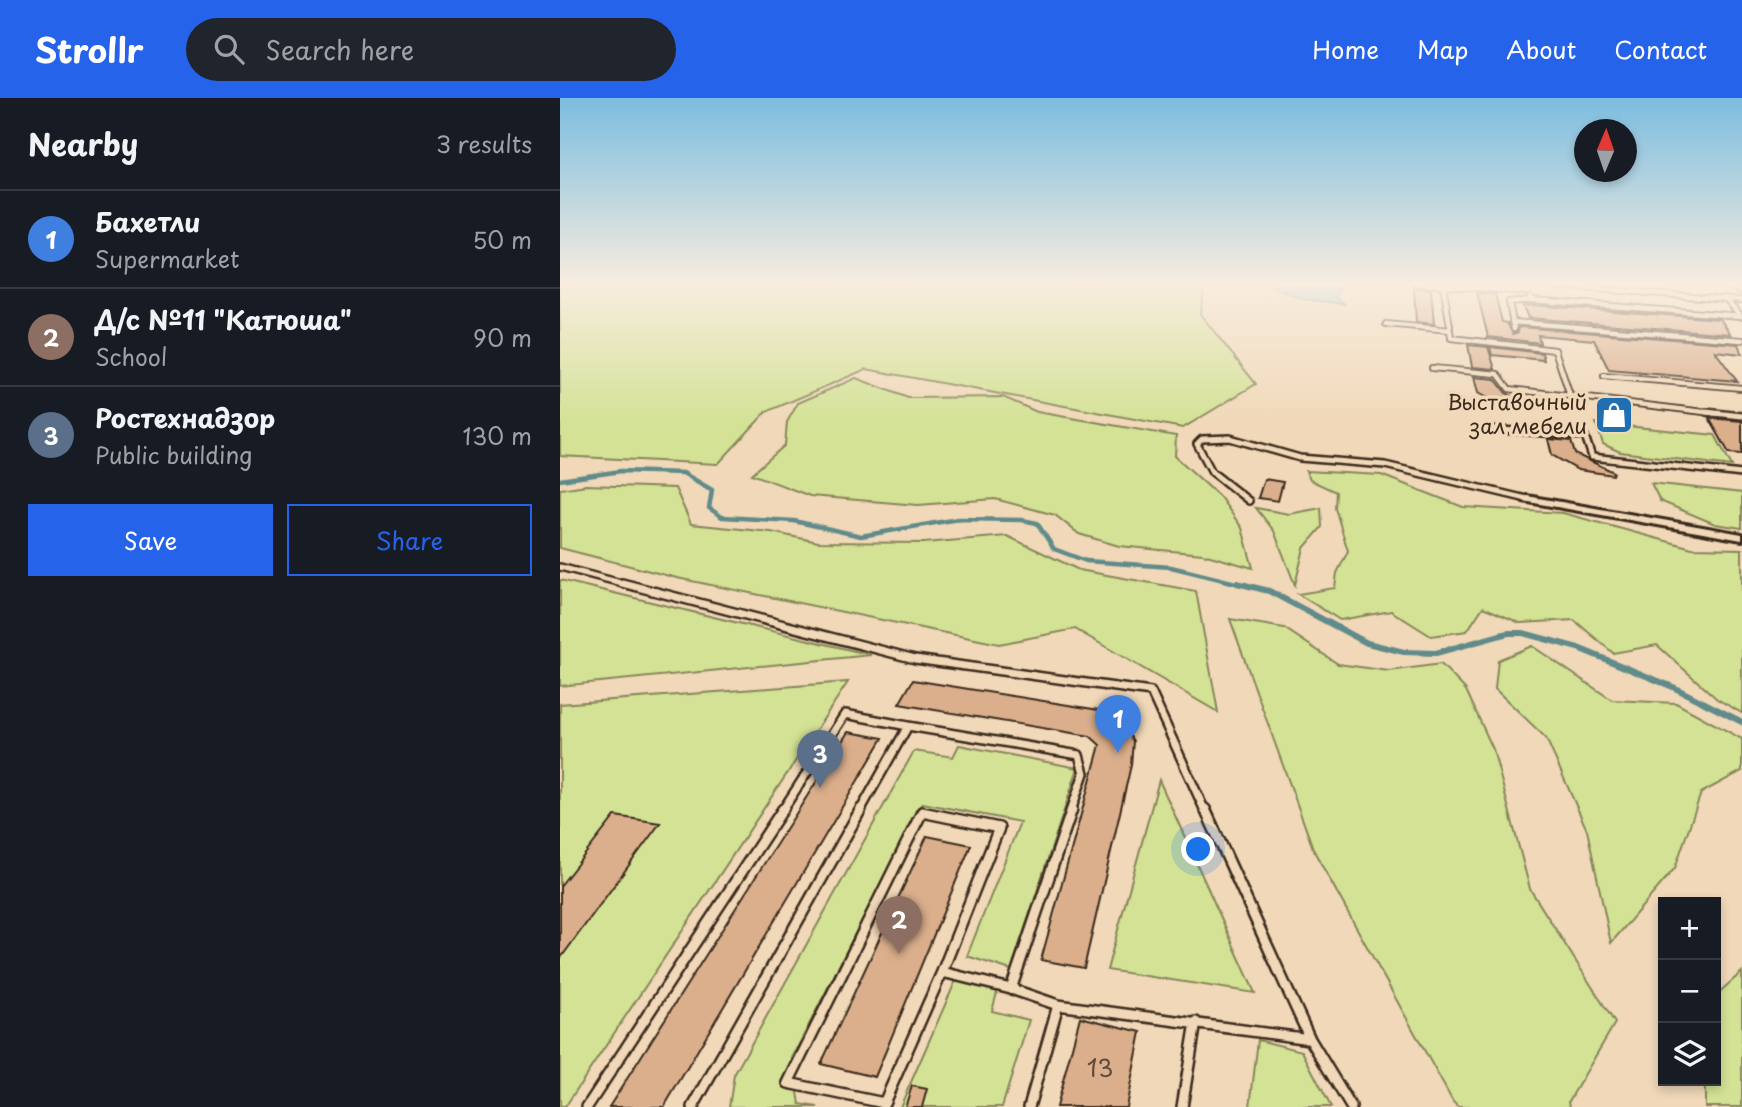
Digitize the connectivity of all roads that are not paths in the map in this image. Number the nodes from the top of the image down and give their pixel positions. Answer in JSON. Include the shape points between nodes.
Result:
{"nodes":[{"id":1,"x":1450,"y":330,"type":"edge"},
{"id":2,"x":1615,"y":330,"type":"edge"},
{"id":3,"x":1742,"y":340,"type":"edge"},
{"id":4,"x":1432,"y":369,"type":"dead end"},
{"id":5,"x":1604,"y":376,"type":"dead end"},
{"id":6,"x":1742,"y":388,"type":"edge"},
{"id":7,"x":1570,"y":396,"type":"junction"},
{"id":8,"x":1742,"y":416,"type":"edge"},
{"id":9,"x":1487,"y":429,"type":"dead end"},
{"id":10,"x":1742,"y":474,"type":"edge"},
{"id":11,"x":1527,"y":499,"type":"joint"},
{"id":12,"x":1249,"y":501,"type":"dead end"},
{"id":13,"x":1742,"y":537,"type":"edge"},
{"id":14,"x":560,"y":567,"type":"edge"},
{"id":15,"x":908,"y":726,"type":"junction"},
{"id":16,"x":942,"y":972,"type":"junction"},
{"id":17,"x":1011,"y":989,"type":"junction"},
{"id":18,"x":1058,"y":1005,"type":"junction"},
{"id":19,"x":1196,"y":1022,"type":"junction"},
{"id":20,"x":1310,"y":1039,"type":"junction"},
{"id":21,"x":587,"y":1107,"type":"edge"},
{"id":22,"x":693,"y":1107,"type":"edge"},
{"id":23,"x":1029,"y":1107,"type":"edge"},
{"id":24,"x":1182,"y":1107,"type":"edge"},
{"id":25,"x":1351,"y":1107,"type":"edge"}],
"edges":[{"from":1,"to":7,"type":"lane","via":[[1451,338],[1555,349]]},
{"from":2,"to":3,"type":"lane"},
{"from":4,"to":7,"type":"lane","via":[[1498,373],[1509,389]]},
{"from":5,"to":6,"type":"lane"},
{"from":7,"to":8,"type":"lane"},
{"from":9,"to":10,"type":"lane","via":[[1585,436],[1592,457]]},
{"from":11,"to":12,"type":"lane","via":[[1385,466],[1300,458],[1230,438],[1202,439],[1197,444],[1212,472]]},
{"from":11,"to":13,"type":"street"},
{"from":14,"to":20,"type":"lane","via":[[915,659],[1151,692]]},
{"from":15,"to":17,"type":"lane","via":[[1079,755],[1084,773]]},
{"from":15,"to":21,"type":"lane","via":[[845,714]]},
{"from":15,"to":22,"type":"lane"},
{"from":16,"to":16,"type":"lane","via":[[999,828],[922,811],[788,1083],[884,1103]]},
{"from":16,"to":17,"type":"lane"},
{"from":17,"to":18,"type":"lane"},
{"from":18,"to":19,"type":"lane"},
{"from":18,"to":23,"type":"lane"},
{"from":19,"to":20,"type":"lane"},
{"from":19,"to":24,"type":"lane"},
{"from":20,"to":25,"type":"lane"}]}
